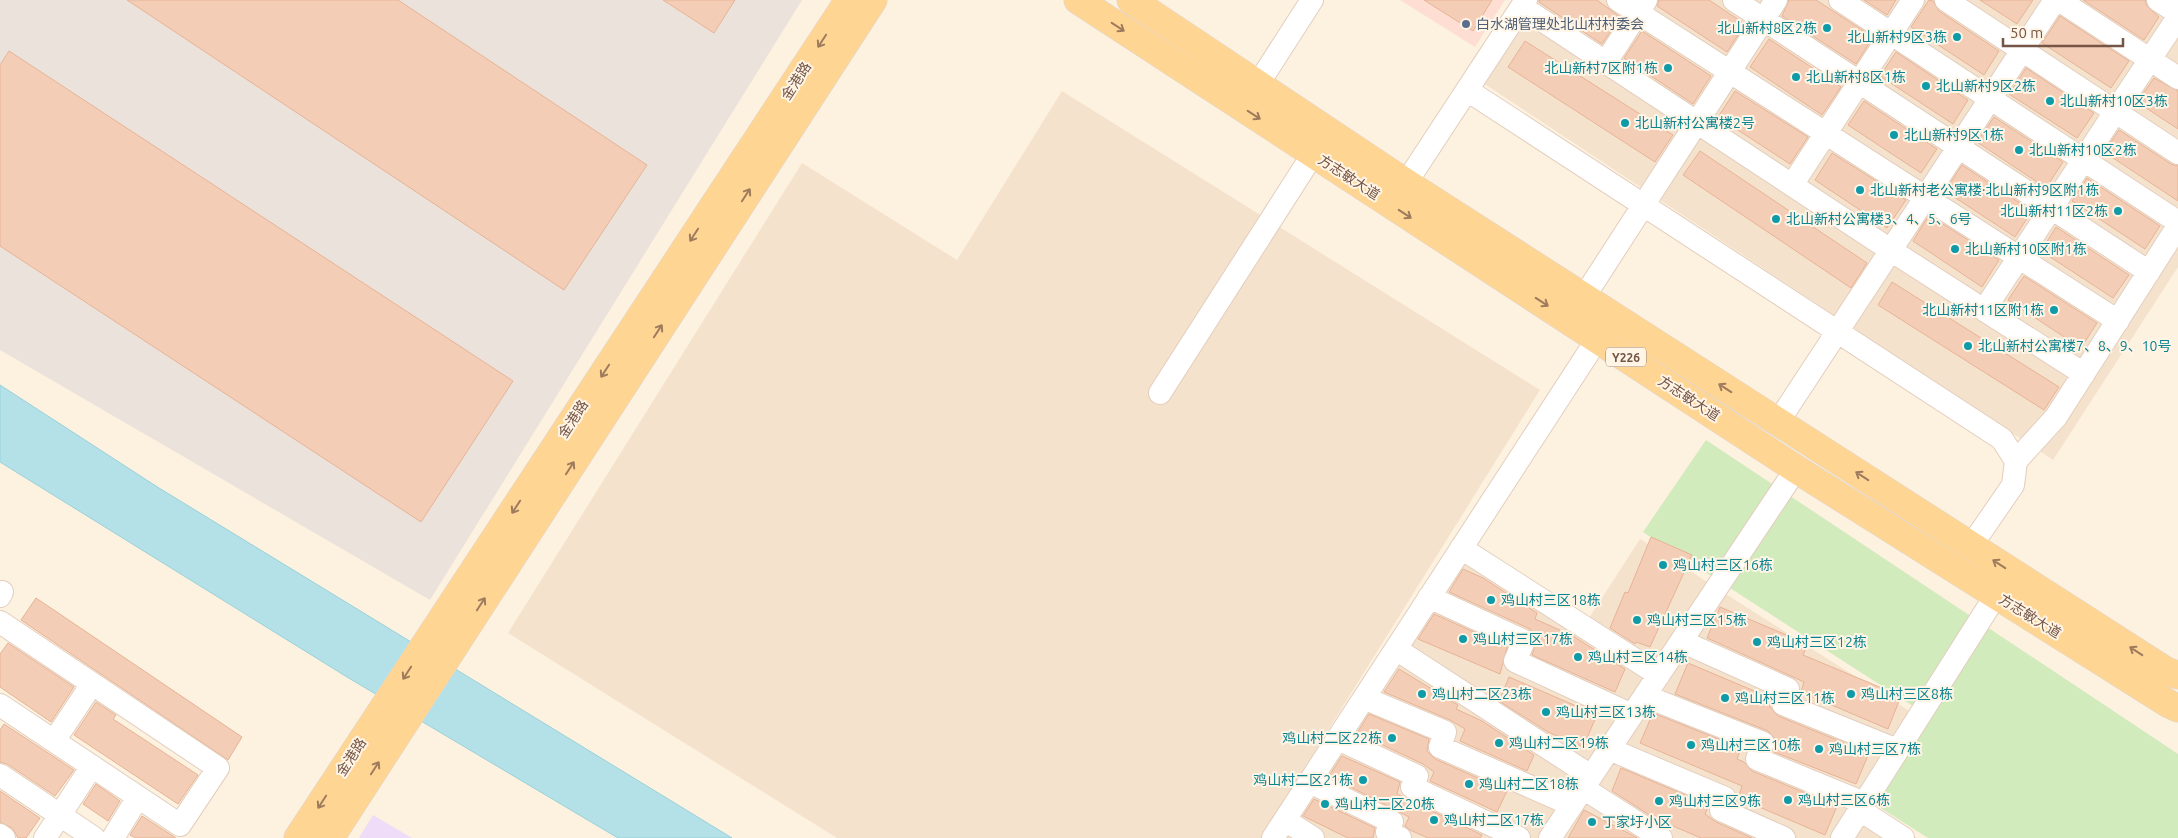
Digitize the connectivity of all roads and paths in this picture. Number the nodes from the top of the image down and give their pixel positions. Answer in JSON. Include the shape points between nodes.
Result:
{"nodes":[{"id":1,"x":1078,"y":0,"type":"edge"},
{"id":2,"x":1312,"y":0,"type":"edge"},
{"id":3,"x":1618,"y":0,"type":"edge"},
{"id":4,"x":1734,"y":0,"type":"edge"},
{"id":5,"x":1776,"y":0,"type":"edge"},
{"id":6,"x":1840,"y":0,"type":"edge"},
{"id":7,"x":1913,"y":0,"type":"edge"},
{"id":8,"x":1946,"y":0,"type":"edge"},
{"id":9,"x":2057,"y":0,"type":"edge"},
{"id":10,"x":2158,"y":0,"type":"edge"},
{"id":11,"x":1140,"y":2,"type":"edge"},
{"id":12,"x":1524,"y":3,"type":"edge"},
{"id":13,"x":858,"y":5,"type":"edge"},
{"id":14,"x":1642,"y":6,"type":"edge"},
{"id":15,"x":2178,"y":15,"type":"edge"},
{"id":16,"x":1764,"y":19,"type":"junction"},
{"id":17,"x":1891,"y":34,"type":"junction"},
{"id":18,"x":2022,"y":50,"type":"junction"},
{"id":19,"x":2150,"y":60,"type":"junction"},
{"id":20,"x":1606,"y":62,"type":"junction"},
{"id":21,"x":1729,"y":72,"type":"junction"},
{"id":22,"x":2178,"y":78,"type":"edge"},
{"id":23,"x":1859,"y":82,"type":"junction"},
{"id":24,"x":1258,"y":84,"type":"junction"},
{"id":25,"x":1467,"y":90,"type":"junction"},
{"id":26,"x":1991,"y":99,"type":"junction"},
{"id":27,"x":2115,"y":112,"type":"junction"},
{"id":28,"x":1696,"y":122,"type":"junction"},
{"id":29,"x":1826,"y":134,"type":"junction"},
{"id":30,"x":1959,"y":148,"type":"junction"},
{"id":31,"x":2178,"y":153,"type":"edge"},
{"id":32,"x":1313,"y":154,"type":"junction"},
{"id":33,"x":2083,"y":160,"type":"junction"},
{"id":34,"x":1406,"y":183,"type":"junction"},
{"id":35,"x":1792,"y":185,"type":"junction"},
{"id":36,"x":1926,"y":198,"type":"junction"},
{"id":37,"x":1643,"y":205,"type":"junction"},
{"id":38,"x":2052,"y":208,"type":"junction"},
{"id":39,"x":2178,"y":222,"type":"edge"},
{"id":40,"x":2178,"y":226,"type":"edge"},
{"id":41,"x":1892,"y":251,"type":"junction"},
{"id":42,"x":2019,"y":258,"type":"junction"},
{"id":43,"x":2149,"y":272,"type":"junction"},
{"id":44,"x":1584,"y":297,"type":"junction"},
{"id":45,"x":1984,"y":310,"type":"junction"},
{"id":46,"x":2118,"y":320,"type":"junction"},
{"id":47,"x":1838,"y":332,"type":"junction"},
{"id":48,"x":1598,"y":338,"type":"junction"},
{"id":49,"x":2084,"y":374,"type":"junction"},
{"id":50,"x":1160,"y":393,"type":"dead end"},
{"id":51,"x":1778,"y":422,"type":"junction"},
{"id":52,"x":2016,"y":461,"type":"junction"},
{"id":53,"x":1796,"y":469,"type":"junction"},
{"id":54,"x":1972,"y":546,"type":"junction"},
{"id":55,"x":1461,"y":548,"type":"junction"},
{"id":56,"x":1996,"y":595,"type":"junction"},
{"id":57,"x":1429,"y":598,"type":"junction"},
{"id":58,"x":0,"y":622,"type":"edge"},
{"id":59,"x":1681,"y":641,"type":"junction"},
{"id":60,"x":1396,"y":649,"type":"junction"},
{"id":61,"x":1659,"y":675,"type":"junction"},
{"id":62,"x":2178,"y":675,"type":"edge"},
{"id":63,"x":92,"y":684,"type":"junction"},
{"id":64,"x":1645,"y":696,"type":"junction"},
{"id":65,"x":1364,"y":698,"type":"junction"},
{"id":66,"x":1,"y":709,"type":"edge"},
{"id":67,"x":2175,"y":709,"type":"edge"},
{"id":68,"x":1632,"y":715,"type":"junction"},
{"id":69,"x":379,"y":738,"type":"junction"},
{"id":70,"x":1338,"y":739,"type":"junction"},
{"id":71,"x":54,"y":741,"type":"junction"},
{"id":72,"x":1609,"y":749,"type":"junction"},
{"id":73,"x":1897,"y":750,"type":"junction"},
{"id":74,"x":92,"y":766,"type":"junction"},
{"id":75,"x":0,"y":776,"type":"edge"},
{"id":76,"x":1310,"y":782,"type":"junction"},
{"id":77,"x":1582,"y":790,"type":"junction"},
{"id":78,"x":138,"y":797,"type":"junction"},
{"id":79,"x":1862,"y":806,"type":"junction"},
{"id":80,"x":60,"y":815,"type":"junction"},
{"id":81,"x":1279,"y":829,"type":"edge"},
{"id":82,"x":0,"y":835,"type":"edge"},
{"id":83,"x":1650,"y":835,"type":"edge"},
{"id":84,"x":4,"y":838,"type":"edge"},
{"id":85,"x":45,"y":838,"type":"edge"},
{"id":86,"x":94,"y":838,"type":"edge"},
{"id":87,"x":113,"y":838,"type":"edge"},
{"id":88,"x":298,"y":838,"type":"edge"},
{"id":89,"x":330,"y":838,"type":"edge"},
{"id":90,"x":1313,"y":838,"type":"edge"},
{"id":91,"x":1400,"y":838,"type":"edge"},
{"id":92,"x":1519,"y":838,"type":"edge"},
{"id":93,"x":1550,"y":838,"type":"edge"},
{"id":94,"x":1784,"y":838,"type":"edge"},
{"id":95,"x":1842,"y":838,"type":"edge"},
{"id":96,"x":1903,"y":838,"type":"edge"}],
"edges":[{"from":1,"to":32,"type":"main road","name":"方志敏大道","number":"Y226","one_way":true},
{"from":2,"to":24,"type":"street"},
{"from":3,"to":14,"type":"street"},
{"from":4,"to":16,"type":"street"},
{"from":5,"to":16,"type":"street"},
{"from":6,"to":17,"type":"street"},
{"from":7,"to":17,"type":"street"},
{"from":8,"to":18,"type":"street"},
{"from":9,"to":18,"type":"street"},
{"from":9,"to":19,"type":"street"},
{"from":10,"to":15,"type":"street"},
{"from":11,"to":24,"type":"main road","name":"方志敏大道","number":"Y226"},
{"from":12,"to":20,"type":"street"},
{"from":12,"to":25,"type":"street"},
{"from":13,"to":69,"type":"main road","name":"金港路"},
{"from":14,"to":20,"type":"street"},
{"from":14,"to":21,"type":"street"},
{"from":15,"to":19,"type":"street"},
{"from":16,"to":21,"type":"street"},
{"from":16,"to":23,"type":"street"},
{"from":17,"to":23,"type":"street"},
{"from":17,"to":26,"type":"street"},
{"from":18,"to":26,"type":"street"},
{"from":18,"to":27,"type":"street"},
{"from":19,"to":22,"type":"street"},
{"from":19,"to":27,"type":"street"},
{"from":20,"to":28,"type":"street"},
{"from":21,"to":28,"type":"street"},
{"from":21,"to":29,"type":"street"},
{"from":23,"to":29,"type":"street"},
{"from":23,"to":30,"type":"street"},
{"from":24,"to":34,"type":"main road","name":"方志敏大道","number":"Y226"},
{"from":25,"to":34,"type":"street"},
{"from":25,"to":37,"type":"street"},
{"from":26,"to":30,"type":"street"},
{"from":26,"to":33,"type":"street"},
{"from":27,"to":31,"type":"street"},
{"from":27,"to":33,"type":"street"},
{"from":28,"to":35,"type":"street"},
{"from":28,"to":37,"type":"street"},
{"from":29,"to":35,"type":"street"},
{"from":29,"to":36,"type":"street"},
{"from":30,"to":36,"type":"street"},
{"from":30,"to":38,"type":"street"},
{"from":32,"to":48,"type":"main road","name":"方志敏大道","number":"Y226","one_way":true},
{"from":32,"to":50,"type":"street"},
{"from":33,"to":38,"type":"street"},
{"from":33,"to":39,"type":"street"},
{"from":34,"to":44,"type":"main road","name":"方志敏大道","number":"Y226"},
{"from":35,"to":41,"type":"street"},
{"from":36,"to":41,"type":"street"},
{"from":36,"to":42,"type":"street"},
{"from":37,"to":44,"type":"street"},
{"from":37,"to":47,"type":"street"},
{"from":38,"to":42,"type":"street"},
{"from":38,"to":43,"type":"street"},
{"from":40,"to":43,"type":"street"},
{"from":41,"to":45,"type":"street"},
{"from":41,"to":47,"type":"street"},
{"from":42,"to":45,"type":"street"},
{"from":42,"to":46,"type":"street"},
{"from":43,"to":46,"type":"street"},
{"from":51,"to":44,"type":"main road","name":"方志敏大道","number":"Y226","one_way":true},
{"from":45,"to":49,"type":"street"},
{"from":46,"to":49,"type":"street"},
{"from":47,"to":51,"type":"street"},
{"from":47,"to":52,"type":"street","via":[[2002,439]]},
{"from":48,"to":53,"type":"main road","name":"方志敏大道","number":"Y226"},
{"from":48,"to":55,"type":"street"},
{"from":49,"to":52,"type":"street","via":[[2056,417]]},
{"from":54,"to":51,"type":"main road","name":"方志敏大道","number":"Y226","one_way":true},
{"from":52,"to":54,"type":"street","via":[[2013,485]]},
{"from":53,"to":56,"type":"main road","name":"方志敏大道","number":"Y226"},
{"from":53,"to":59,"type":"street"},
{"from":62,"to":54,"type":"main road","name":"方志敏大道","number":"Y226","one_way":true,"via":[[2166,671]]},
{"from":55,"to":57,"type":"street"},
{"from":55,"to":61,"type":"street"},
{"from":56,"to":67,"type":"main road","name":"方志敏大道","number":"Y226"},
{"from":56,"to":73,"type":"street"},
{"from":57,"to":60,"type":"street"},
{"from":57,"to":68,"type":"street","via":[[1524,641],[1515,661]]},
{"from":58,"to":63,"type":"street"},
{"from":59,"to":61,"type":"street"},
{"from":59,"to":73,"type":"street","via":[[1788,689],[1783,704]]},
{"from":60,"to":65,"type":"street"},
{"from":60,"to":77,"type":"street"},
{"from":61,"to":64,"type":"street"},
{"from":63,"to":71,"type":"street"},
{"from":63,"to":78,"type":"street","via":[[218,768],[180,825]]},
{"from":64,"to":68,"type":"street"},
{"from":64,"to":79,"type":"street","via":[[1763,743],[1756,759]]},
{"from":65,"to":70,"type":"street"},
{"from":65,"to":77,"type":"street","via":[[1446,732],[1440,747]]},
{"from":66,"to":71,"type":"street"},
{"from":68,"to":72,"type":"street"},
{"from":69,"to":88,"type":"main road","name":"金港路","one_way":true},
{"from":89,"to":69,"type":"main road","name":"金港路","one_way":true},
{"from":70,"to":76,"type":"street"},
{"from":70,"to":92,"type":"street","via":[[1417,776],[1412,787]]},
{"from":71,"to":74,"type":"street"},
{"from":72,"to":77,"type":"street"},
{"from":72,"to":94,"type":"street","via":[[1725,798],[1721,810]]},
{"from":73,"to":79,"type":"street"},
{"from":74,"to":78,"type":"street"},
{"from":74,"to":80,"type":"street"},
{"from":75,"to":80,"type":"street"},
{"from":76,"to":81,"type":"street"},
{"from":76,"to":91,"type":"street","via":[[1392,822],[1387,832]]},
{"from":77,"to":83,"type":"street"},
{"from":77,"to":93,"type":"street"},
{"from":78,"to":87,"type":"street"},
{"from":79,"to":95,"type":"street"},
{"from":79,"to":96,"type":"street"},
{"from":80,"to":85,"type":"street"},
{"from":80,"to":86,"type":"street"},
{"from":81,"to":90,"type":"street"},
{"from":82,"to":84,"type":"street"}]}
